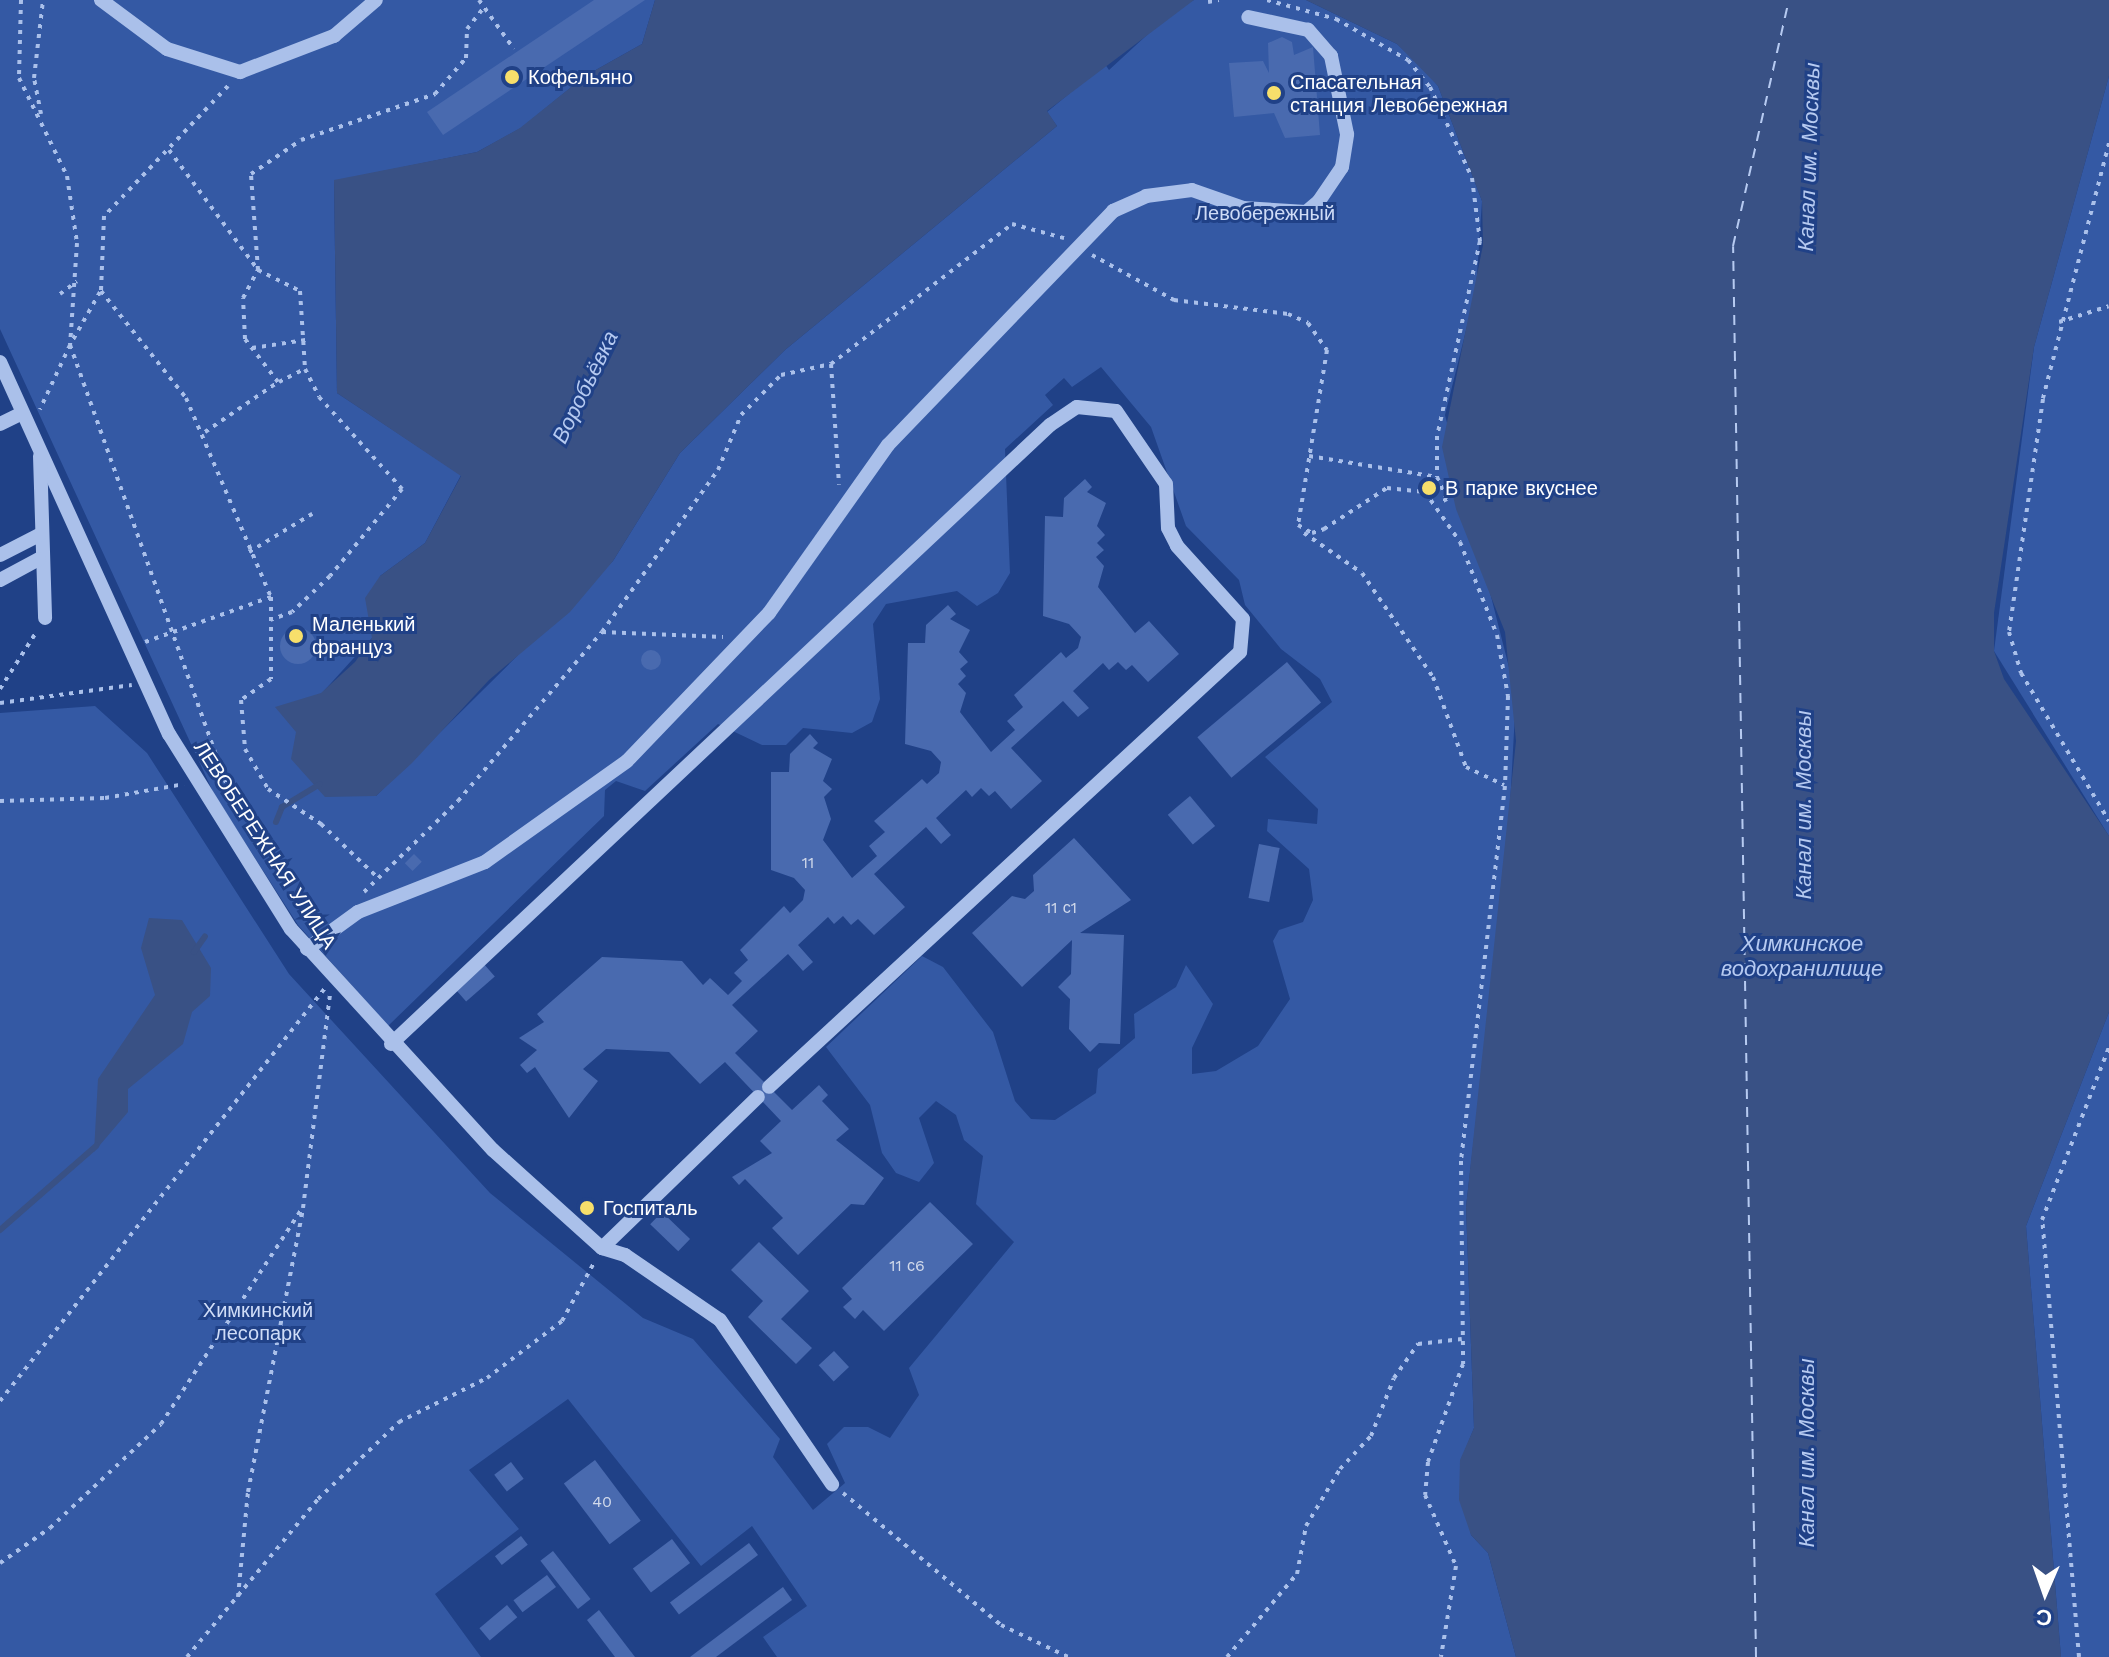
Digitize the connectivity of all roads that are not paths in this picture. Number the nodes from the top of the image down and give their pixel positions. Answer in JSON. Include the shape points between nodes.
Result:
{"nodes":[{"id":1,"x":101,"y":0,"type":"edge"},
{"id":2,"x":376,"y":0,"type":"edge"},
{"id":3,"x":1248,"y":17,"type":"dead end"},
{"id":4,"x":0,"y":362,"type":"edge"},
{"id":5,"x":24,"y":417,"type":"junction"},
{"id":6,"x":0,"y":424,"type":"edge"},
{"id":7,"x":41,"y":452,"type":"junction"},
{"id":8,"x":39,"y":535,"type":"junction"},
{"id":9,"x":0,"y":555,"type":"edge"},
{"id":10,"x":39,"y":559,"type":"junction"},
{"id":11,"x":0,"y":580,"type":"edge"},
{"id":12,"x":45,"y":618,"type":"road end"},
{"id":13,"x":307,"y":949,"type":"junction"},
{"id":14,"x":391,"y":1044,"type":"junction"},
{"id":15,"x":602,"y":1248,"type":"junction"},
{"id":16,"x":832,"y":1484,"type":"road end"}],
"edges":[{"from":1,"to":2,"type":"street","via":[[167,49],[240,72],[334,36]]},
{"from":3,"to":13,"type":"street","via":[[1308,30],[1331,56],[1347,134],[1333,187],[1306,212],[1243,208],[1192,190],[1146,196],[1113,211],[993,328],[888,445],[745,638],[627,761],[485,862],[358,912]]},
{"from":4,"to":5,"type":"street","name":"ЛЕВОБЕРЕЖНАЯ УЛИЦА"},
{"from":5,"to":6,"type":"street"},
{"from":5,"to":7,"type":"street","name":"ЛЕВОБЕРЕЖНАЯ УЛИЦА"},
{"from":7,"to":8,"type":"street"},
{"from":7,"to":13,"type":"street","name":"ЛЕВОБЕРЕЖНАЯ УЛИЦА","via":[[196,780]]},
{"from":8,"to":9,"type":"street"},
{"from":8,"to":10,"type":"street"},
{"from":10,"to":11,"type":"street"},
{"from":10,"to":12,"type":"street"},
{"from":13,"to":14,"type":"street","name":"ЛЕВОБЕРЕЖНАЯ УЛИЦА"},
{"from":14,"to":15,"type":"street","name":"ЛЕВОБЕРЕЖНАЯ УЛИЦА"},
{"from":14,"to":15,"type":"street","via":[[1050,425],[1077,407],[1116,411],[1166,484],[1168,528],[1177,546],[1243,619],[1240,652],[763,1092]]},
{"from":15,"to":16,"type":"street","name":"ЛЕВОБЕРЕЖНАЯ УЛИЦА","via":[[625,1255],[720,1320]]}]}
